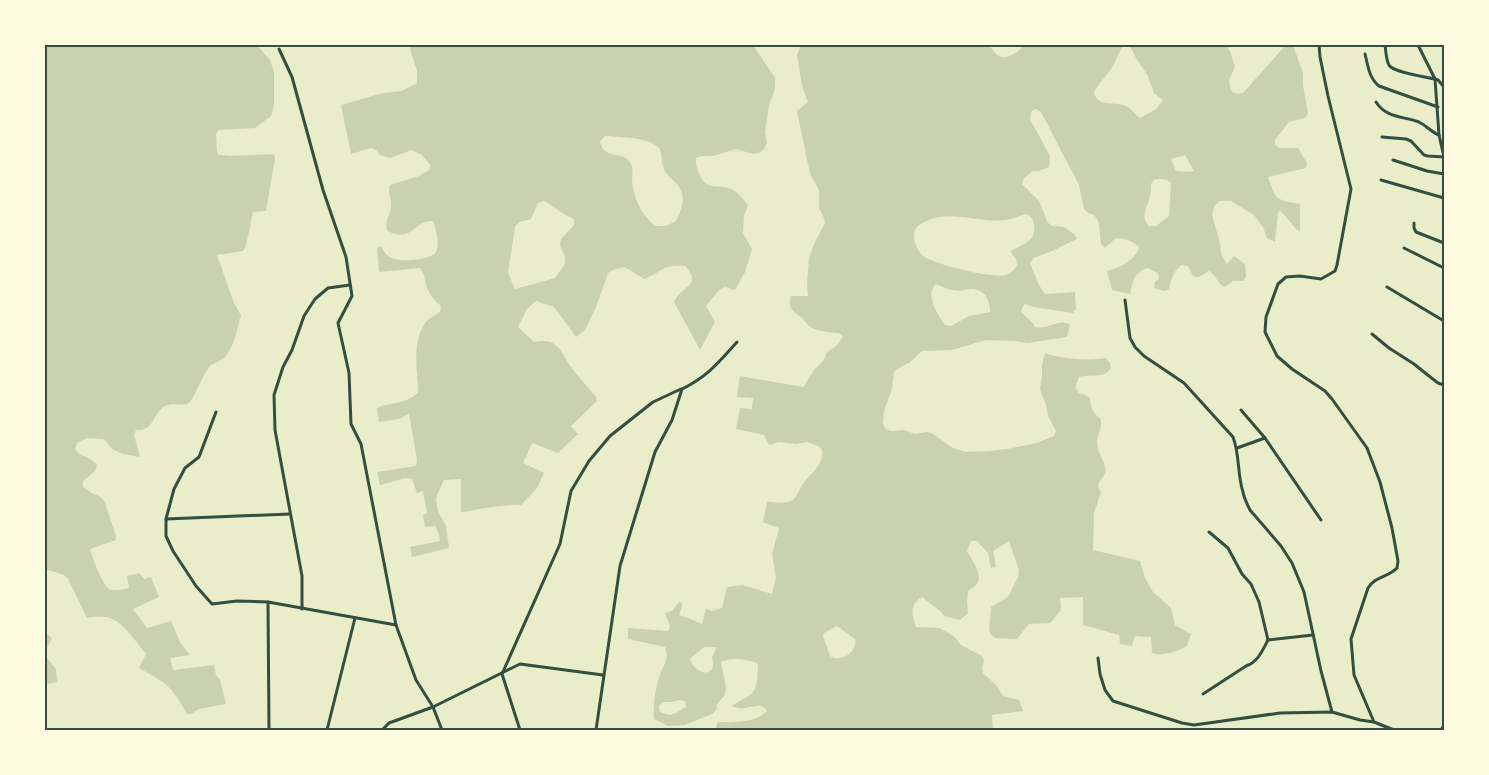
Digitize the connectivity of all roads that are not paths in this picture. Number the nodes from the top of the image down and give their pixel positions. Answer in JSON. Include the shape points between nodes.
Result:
{"nodes":[{"id":1,"x":1320,"y":45,"type":"edge"},
{"id":2,"x":1385,"y":45,"type":"edge"},
{"id":3,"x":1418,"y":45,"type":"edge"},
{"id":4,"x":279,"y":49,"type":"dead end"},
{"id":5,"x":1365,"y":54,"type":"dead end"},
{"id":6,"x":1436,"y":79,"type":"junction"},
{"id":7,"x":1444,"y":87,"type":"edge"},
{"id":8,"x":1376,"y":102,"type":"dead end"},
{"id":9,"x":1438,"y":107,"type":"junction"},
{"id":10,"x":1438,"y":120,"type":"junction"},
{"id":11,"x":1444,"y":122,"type":"edge"},
{"id":12,"x":1439,"y":135,"type":"junction"},
{"id":13,"x":1382,"y":137,"type":"dead end"},
{"id":14,"x":1444,"y":157,"type":"edge"},
{"id":15,"x":1393,"y":160,"type":"dead end"},
{"id":16,"x":1444,"y":174,"type":"edge"},
{"id":17,"x":1382,"y":180,"type":"dead end"},
{"id":18,"x":1444,"y":198,"type":"edge"},
{"id":19,"x":1414,"y":223,"type":"dead end"},
{"id":20,"x":1444,"y":243,"type":"edge"},
{"id":21,"x":1404,"y":248,"type":"dead end"},
{"id":22,"x":1444,"y":268,"type":"edge"},
{"id":23,"x":350,"y":285,"type":"junction"},
{"id":24,"x":1387,"y":287,"type":"dead end"},
{"id":25,"x":1125,"y":300,"type":"dead end"},
{"id":26,"x":1444,"y":321,"type":"edge"},
{"id":27,"x":1372,"y":334,"type":"dead end"},
{"id":28,"x":737,"y":342,"type":"dead end"},
{"id":29,"x":1444,"y":384,"type":"edge"},
{"id":30,"x":682,"y":389,"type":"junction"},
{"id":31,"x":1241,"y":410,"type":"dead end"},
{"id":32,"x":216,"y":412,"type":"dead end"},
{"id":33,"x":1265,"y":438,"type":"junction"},
{"id":34,"x":1237,"y":448,"type":"junction"},
{"id":35,"x":290,"y":514,"type":"junction"},
{"id":36,"x":166,"y":519,"type":"junction"},
{"id":37,"x":1321,"y":520,"type":"dead end"},
{"id":38,"x":1209,"y":532,"type":"dead end"},
{"id":39,"x":268,"y":602,"type":"junction"},
{"id":40,"x":302,"y":609,"type":"junction"},
{"id":41,"x":354,"y":618,"type":"junction"},
{"id":42,"x":396,"y":625,"type":"junction"},
{"id":43,"x":1313,"y":635,"type":"junction"},
{"id":44,"x":1268,"y":640,"type":"junction"},
{"id":45,"x":1098,"y":658,"type":"dead end"},
{"id":46,"x":502,"y":674,"type":"junction"},
{"id":47,"x":603,"y":675,"type":"junction"},
{"id":48,"x":1204,"y":694,"type":"dead end"},
{"id":49,"x":433,"y":707,"type":"junction"},
{"id":50,"x":1332,"y":712,"type":"junction"},
{"id":51,"x":1374,"y":722,"type":"junction"},
{"id":52,"x":1444,"y":725,"type":"edge"},
{"id":53,"x":269,"y":730,"type":"edge"},
{"id":54,"x":327,"y":730,"type":"edge"},
{"id":55,"x":382,"y":730,"type":"edge"},
{"id":56,"x":442,"y":730,"type":"edge"},
{"id":57,"x":520,"y":730,"type":"edge"},
{"id":58,"x":596,"y":730,"type":"edge"},
{"id":59,"x":1394,"y":730,"type":"edge"},
{"id":60,"x":1442,"y":730,"type":"edge"}],
"edges":[{"from":1,"to":51,"type":"street","via":[[1328,96],[1351,189],[1338,265],[1335,271],[1321,279],[1286,277],[1278,284],[1266,317],[1265,332],[1277,356],[1332,399],[1367,448],[1380,482],[1398,568],[1371,582],[1351,639],[1354,674]]},
{"from":2,"to":6,"type":"street","via":[[1392,68]]},
{"from":3,"to":6,"type":"street"},
{"from":4,"to":23,"type":"street","via":[[292,77],[323,190],[346,257]]},
{"from":5,"to":9,"type":"street","via":[[1373,81],[1379,86]]},
{"from":6,"to":7,"type":"street"},
{"from":6,"to":9,"type":"street"},
{"from":8,"to":12,"type":"street","via":[[1389,114],[1420,123]]},
{"from":9,"to":10,"type":"street"},
{"from":10,"to":11,"type":"street"},
{"from":10,"to":12,"type":"street"},
{"from":12,"to":14,"type":"street"},
{"from":13,"to":14,"type":"street","via":[[1406,139],[1424,155]]},
{"from":15,"to":16,"type":"street"},
{"from":17,"to":18,"type":"street"},
{"from":19,"to":20,"type":"street","via":[[1416,232]]},
{"from":21,"to":22,"type":"street"},
{"from":23,"to":35,"type":"street","via":[[328,288],[312,304],[304,316],[274,395],[275,430]]},
{"from":23,"to":42,"type":"street","via":[[352,296],[338,323],[349,374],[351,424],[361,444]]},
{"from":24,"to":26,"type":"street"},
{"from":25,"to":34,"type":"street","via":[[1130,338],[1135,347],[1184,382],[1233,437]]},
{"from":27,"to":29,"type":"street","via":[[1438,383]]},
{"from":28,"to":30,"type":"street","via":[[709,372]]},
{"from":30,"to":46,"type":"street","via":[[653,402],[610,436],[589,461],[571,491],[560,544]]},
{"from":30,"to":47,"type":"street","via":[[672,420],[655,452],[620,566]]},
{"from":31,"to":33,"type":"street"},
{"from":32,"to":36,"type":"street","via":[[199,457],[185,468],[174,489]]},
{"from":33,"to":34,"type":"street"},
{"from":33,"to":37,"type":"street"},
{"from":34,"to":43,"type":"street","via":[[1247,504],[1292,563],[1304,592]]},
{"from":35,"to":36,"type":"street"},
{"from":35,"to":40,"type":"street","via":[[302,576]]},
{"from":36,"to":39,"type":"street","via":[[166,536],[173,551],[212,604]]},
{"from":38,"to":44,"type":"street","via":[[1228,548],[1251,584]]},
{"from":39,"to":40,"type":"street"},
{"from":39,"to":53,"type":"street"},
{"from":40,"to":41,"type":"street"},
{"from":41,"to":42,"type":"street"},
{"from":41,"to":54,"type":"street"},
{"from":42,"to":49,"type":"street","via":[[416,680]]},
{"from":43,"to":44,"type":"street"},
{"from":43,"to":50,"type":"street"},
{"from":44,"to":48,"type":"street","via":[[1252,664]]},
{"from":45,"to":50,"type":"street","via":[[1105,690],[1114,701],[1182,723],[1194,725],[1280,713]]},
{"from":46,"to":47,"type":"street","via":[[520,664]]},
{"from":46,"to":49,"type":"street"},
{"from":46,"to":57,"type":"street"},
{"from":47,"to":58,"type":"street"},
{"from":49,"to":55,"type":"street","via":[[389,723]]},
{"from":49,"to":56,"type":"street"},
{"from":50,"to":51,"type":"street"},
{"from":51,"to":59,"type":"street"},
{"from":52,"to":60,"type":"street"}]}
